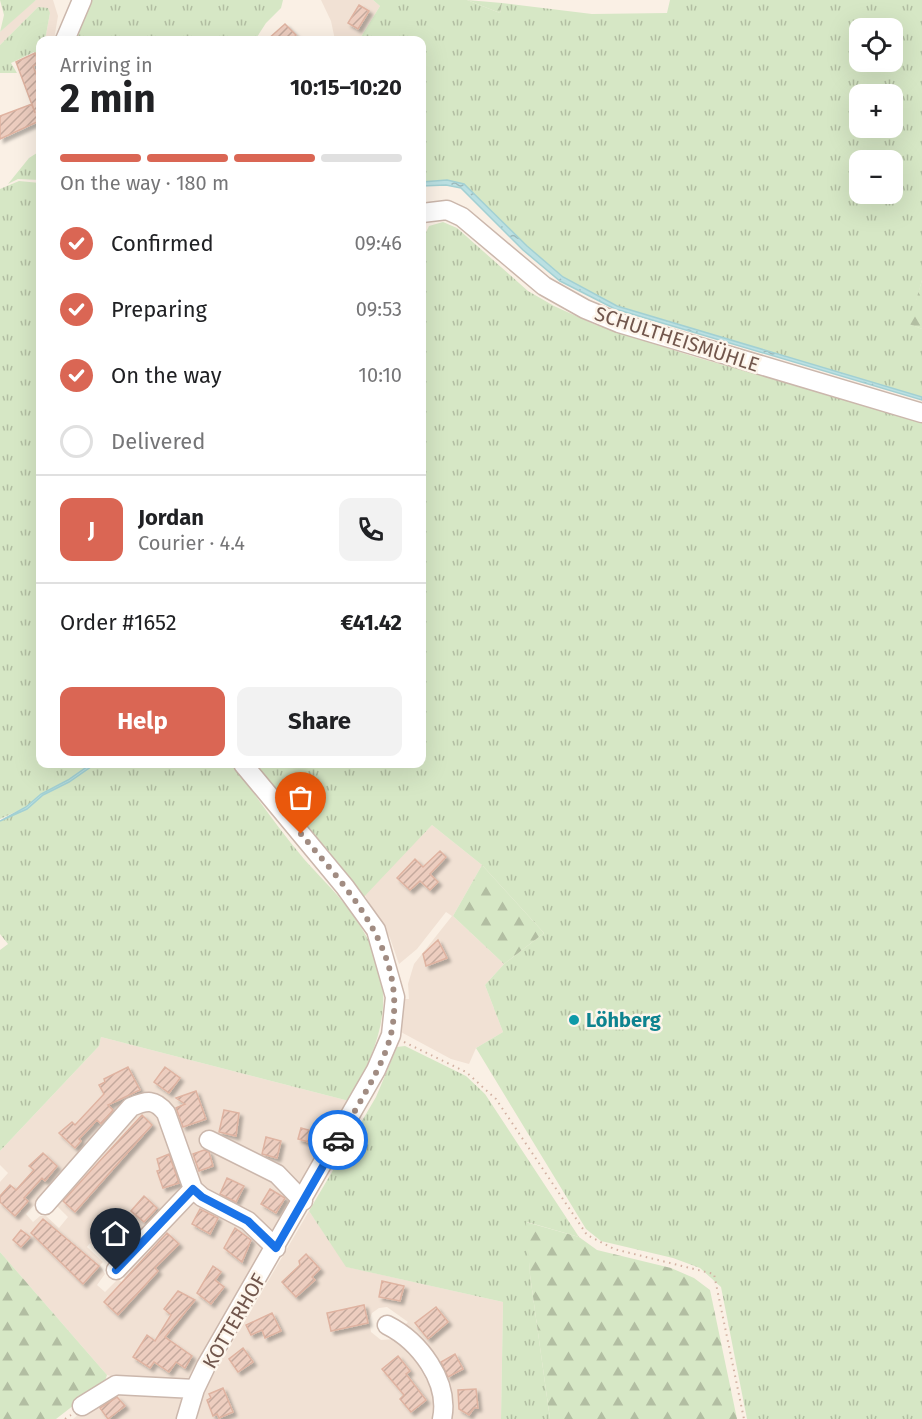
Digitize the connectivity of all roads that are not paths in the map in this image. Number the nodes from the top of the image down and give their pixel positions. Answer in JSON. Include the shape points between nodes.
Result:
{"nodes":[{"id":1,"x":82,"y":0,"type":"edge"},
{"id":2,"x":67,"y":36,"type":"edge"},
{"id":3,"x":426,"y":213,"type":"edge"},
{"id":4,"x":922,"y":413,"type":"edge"},
{"id":5,"x":246,"y":768,"type":"edge"},
{"id":6,"x":209,"y":1140,"type":"dead end"},
{"id":7,"x":193,"y":1189,"type":"junction"},
{"id":8,"x":303,"y":1201,"type":"junction"},
{"id":9,"x":45,"y":1204,"type":"dead end"},
{"id":10,"x":276,"y":1248,"type":"junction"},
{"id":11,"x":116,"y":1270,"type":"dead end"},
{"id":12,"x":387,"y":1325,"type":"dead end"},
{"id":13,"x":195,"y":1389,"type":"junction"},
{"id":14,"x":82,"y":1406,"type":"dead end"},
{"id":15,"x":186,"y":1419,"type":"edge"},
{"id":16,"x":442,"y":1419,"type":"edge"}],
"edges":[{"from":1,"to":2,"type":"street"},
{"from":3,"to":4,"type":"street","name":"SCHULTHEISMÜHLE","via":[[447,210],[462,217],[544,286],[619,323]]},
{"from":5,"to":8,"type":"street","name":"KOTTERHOF","via":[[376,930],[395,997],[391,1035]]},
{"from":6,"to":8,"type":"street","via":[[277,1174]]},
{"from":7,"to":9,"type":"street","via":[[166,1113],[158,1103],[146,1101],[131,1107]]},
{"from":7,"to":10,"type":"street","via":[[248,1221]]},
{"from":7,"to":11,"type":"street"},
{"from":8,"to":10,"type":"street","name":"KOTTERHOF"},
{"from":10,"to":13,"type":"street","name":"KOTTERHOF"},
{"from":12,"to":16,"type":"street","via":[[404,1333],[433,1370],[443,1400]]},
{"from":13,"to":14,"type":"street","via":[[116,1384]]},
{"from":13,"to":15,"type":"street","name":"KOTTERHOF"}]}
